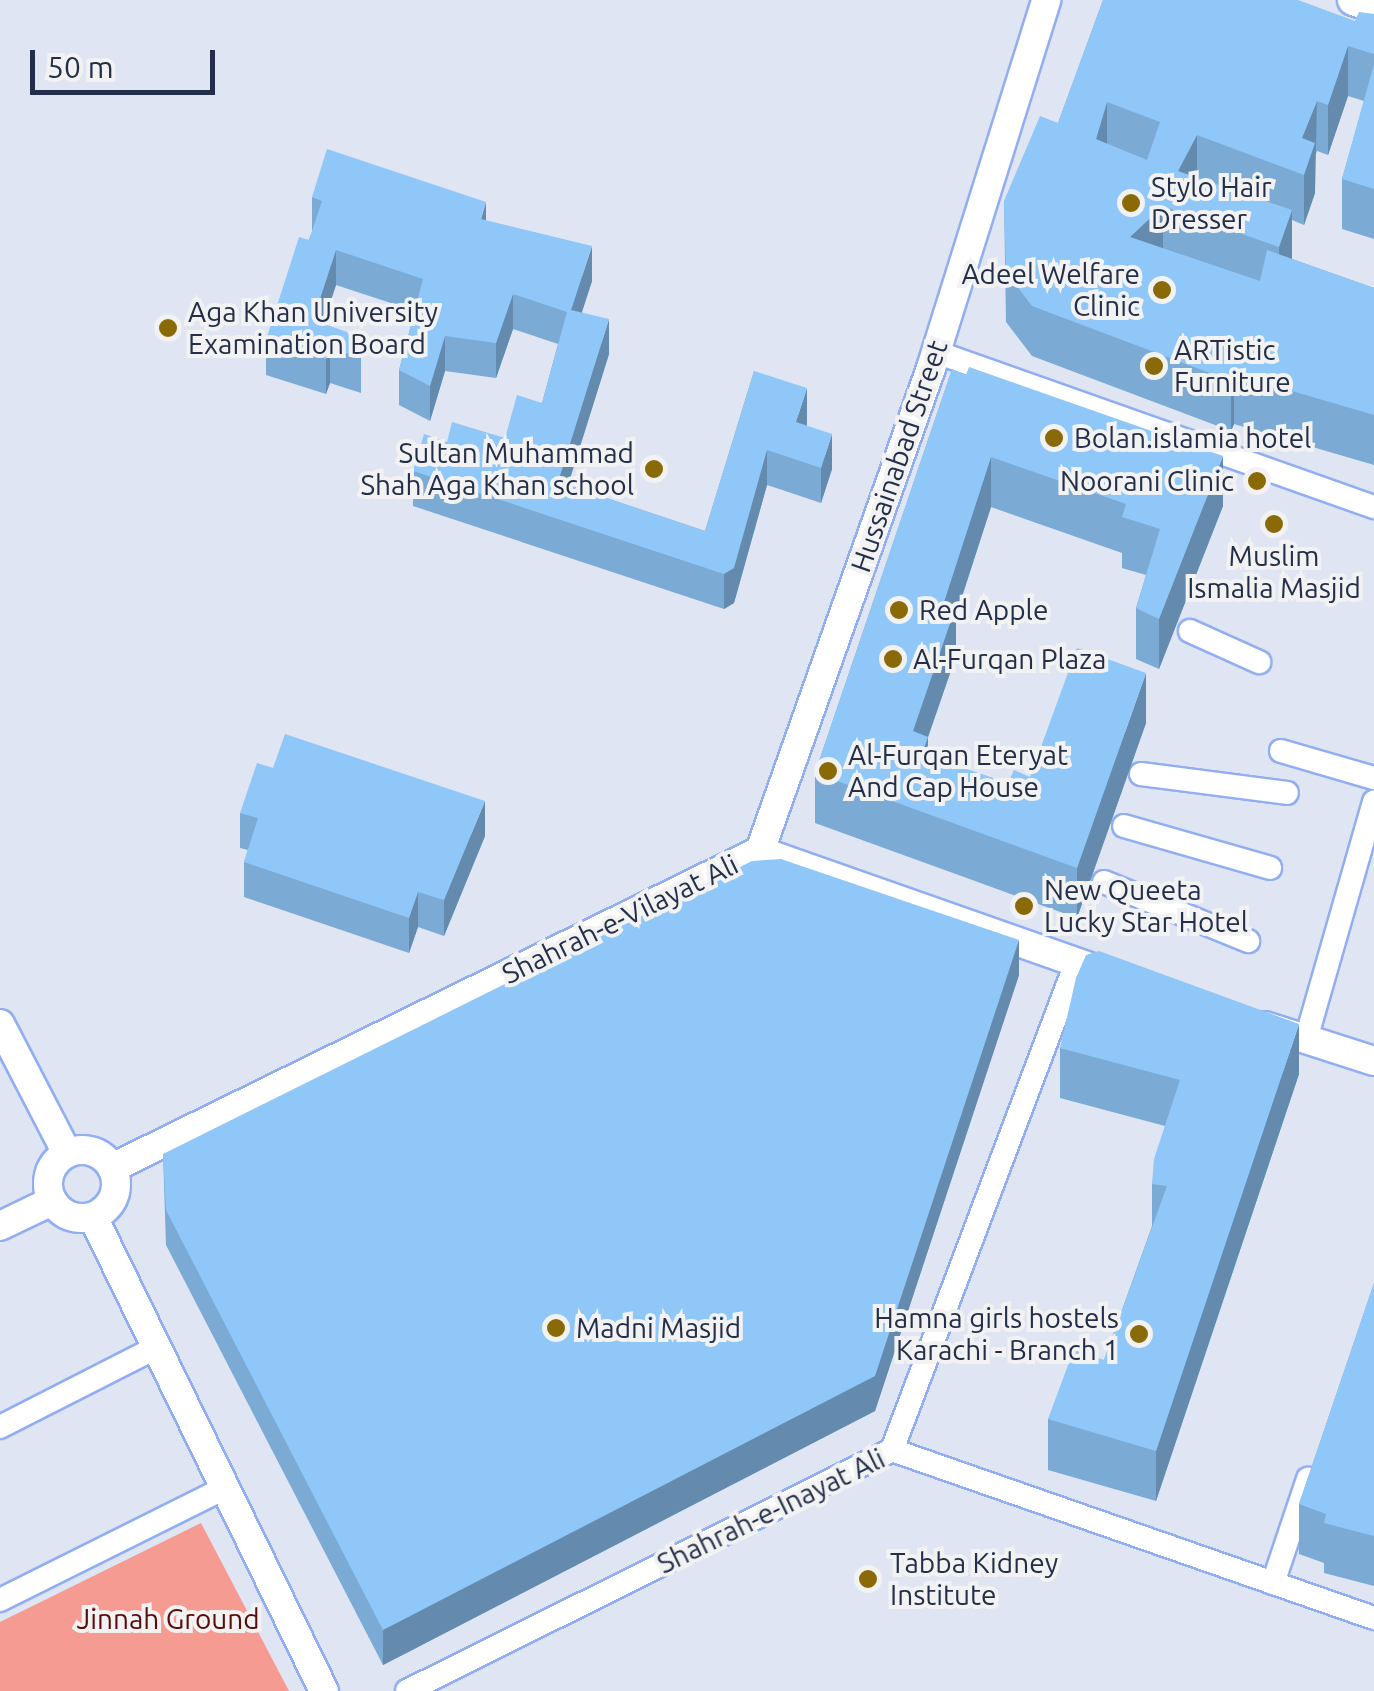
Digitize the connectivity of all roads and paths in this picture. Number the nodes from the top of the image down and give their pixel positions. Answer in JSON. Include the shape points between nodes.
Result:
{"nodes":[{"id":1,"x":1046,"y":0,"type":"edge"},
{"id":2,"x":1353,"y":0,"type":"edge"},
{"id":3,"x":1374,"y":7,"type":"edge"},
{"id":4,"x":936,"y":352,"type":"junction"},
{"id":5,"x":1374,"y":507,"type":"edge"},
{"id":6,"x":1190,"y":630,"type":"dead end"},
{"id":7,"x":1259,"y":662,"type":"dead end"},
{"id":8,"x":1281,"y":751,"type":"dead end"},
{"id":9,"x":1141,"y":774,"type":"dead end"},
{"id":10,"x":1374,"y":778,"type":"edge"},
{"id":11,"x":1287,"y":794,"type":"dead end"},
{"id":12,"x":1374,"y":802,"type":"edge"},
{"id":13,"x":1124,"y":826,"type":"dead end"},
{"id":14,"x":760,"y":851,"type":"junction"},
{"id":15,"x":1270,"y":868,"type":"dead end"},
{"id":16,"x":1104,"y":882,"type":"dead end"},
{"id":17,"x":1248,"y":941,"type":"dead end"},
{"id":18,"x":1076,"y":963,"type":"junction"},
{"id":19,"x":1146,"y":986,"type":"edge"},
{"id":20,"x":1235,"y":1016,"type":"edge"},
{"id":21,"x":0,"y":1024,"type":"edge"},
{"id":22,"x":1306,"y":1039,"type":"junction"},
{"id":23,"x":1374,"y":1062,"type":"edge"},
{"id":24,"x":67,"y":1153,"type":"junction"},
{"id":25,"x":112,"y":1168,"type":"junction"},
{"id":26,"x":52,"y":1202,"type":"junction"},
{"id":27,"x":93,"y":1217,"type":"junction"},
{"id":28,"x":0,"y":1226,"type":"edge"},
{"id":29,"x":156,"y":1347,"type":"junction"},
{"id":30,"x":0,"y":1427,"type":"edge"},
{"id":31,"x":892,"y":1450,"type":"junction"},
{"id":32,"x":1317,"y":1453,"type":"edge"},
{"id":33,"x":225,"y":1488,"type":"junction"},
{"id":34,"x":1272,"y":1583,"type":"junction"},
{"id":35,"x":0,"y":1600,"type":"edge"},
{"id":36,"x":1374,"y":1618,"type":"edge"},
{"id":37,"x":324,"y":1691,"type":"edge"},
{"id":38,"x":408,"y":1691,"type":"edge"}],
"edges":[{"from":1,"to":4,"type":"street","name":"Hussainabad Street"},
{"from":2,"to":3,"type":"main road"},
{"from":4,"to":5,"type":"street"},
{"from":4,"to":14,"type":"street","name":"Hussainabad Street"},
{"from":6,"to":7,"type":"street"},
{"from":8,"to":10,"type":"street"},
{"from":9,"to":11,"type":"street"},
{"from":12,"to":22,"type":"street"},
{"from":13,"to":15,"type":"street"},
{"from":14,"to":18,"type":"street","name":"Shahrah-e-Vilayat Ali"},
{"from":14,"to":25,"type":"street","name":"Shahrah-e-Vilayat Ali"},
{"from":16,"to":17,"type":"street"},
{"from":18,"to":19,"type":"street","name":"Shahrah-e-Vilayat Ali"},
{"from":18,"to":31,"type":"street"},
{"from":20,"to":22,"type":"street"},
{"from":21,"to":24,"type":"street"},
{"from":22,"to":23,"type":"street"},
{"from":24,"to":25,"type":"street","via":[[87,1150]]},
{"from":24,"to":26,"type":"street","via":[[48,1178]]},
{"from":25,"to":27,"type":"street","via":[[111,1202]]},
{"from":26,"to":27,"type":"street","via":[[70,1216]]},
{"from":26,"to":28,"type":"street"},
{"from":27,"to":29,"type":"street"},
{"from":29,"to":30,"type":"street"},
{"from":29,"to":33,"type":"street"},
{"from":31,"to":34,"type":"street","name":"Shahrah-e-Inayat Ali"},
{"from":31,"to":38,"type":"street","name":"Shahrah-e-Inayat Ali"},
{"from":32,"to":34,"type":"street"},
{"from":33,"to":35,"type":"street"},
{"from":33,"to":37,"type":"street"},
{"from":34,"to":36,"type":"street","name":"Shahrah-e-Inayat Ali"}]}
